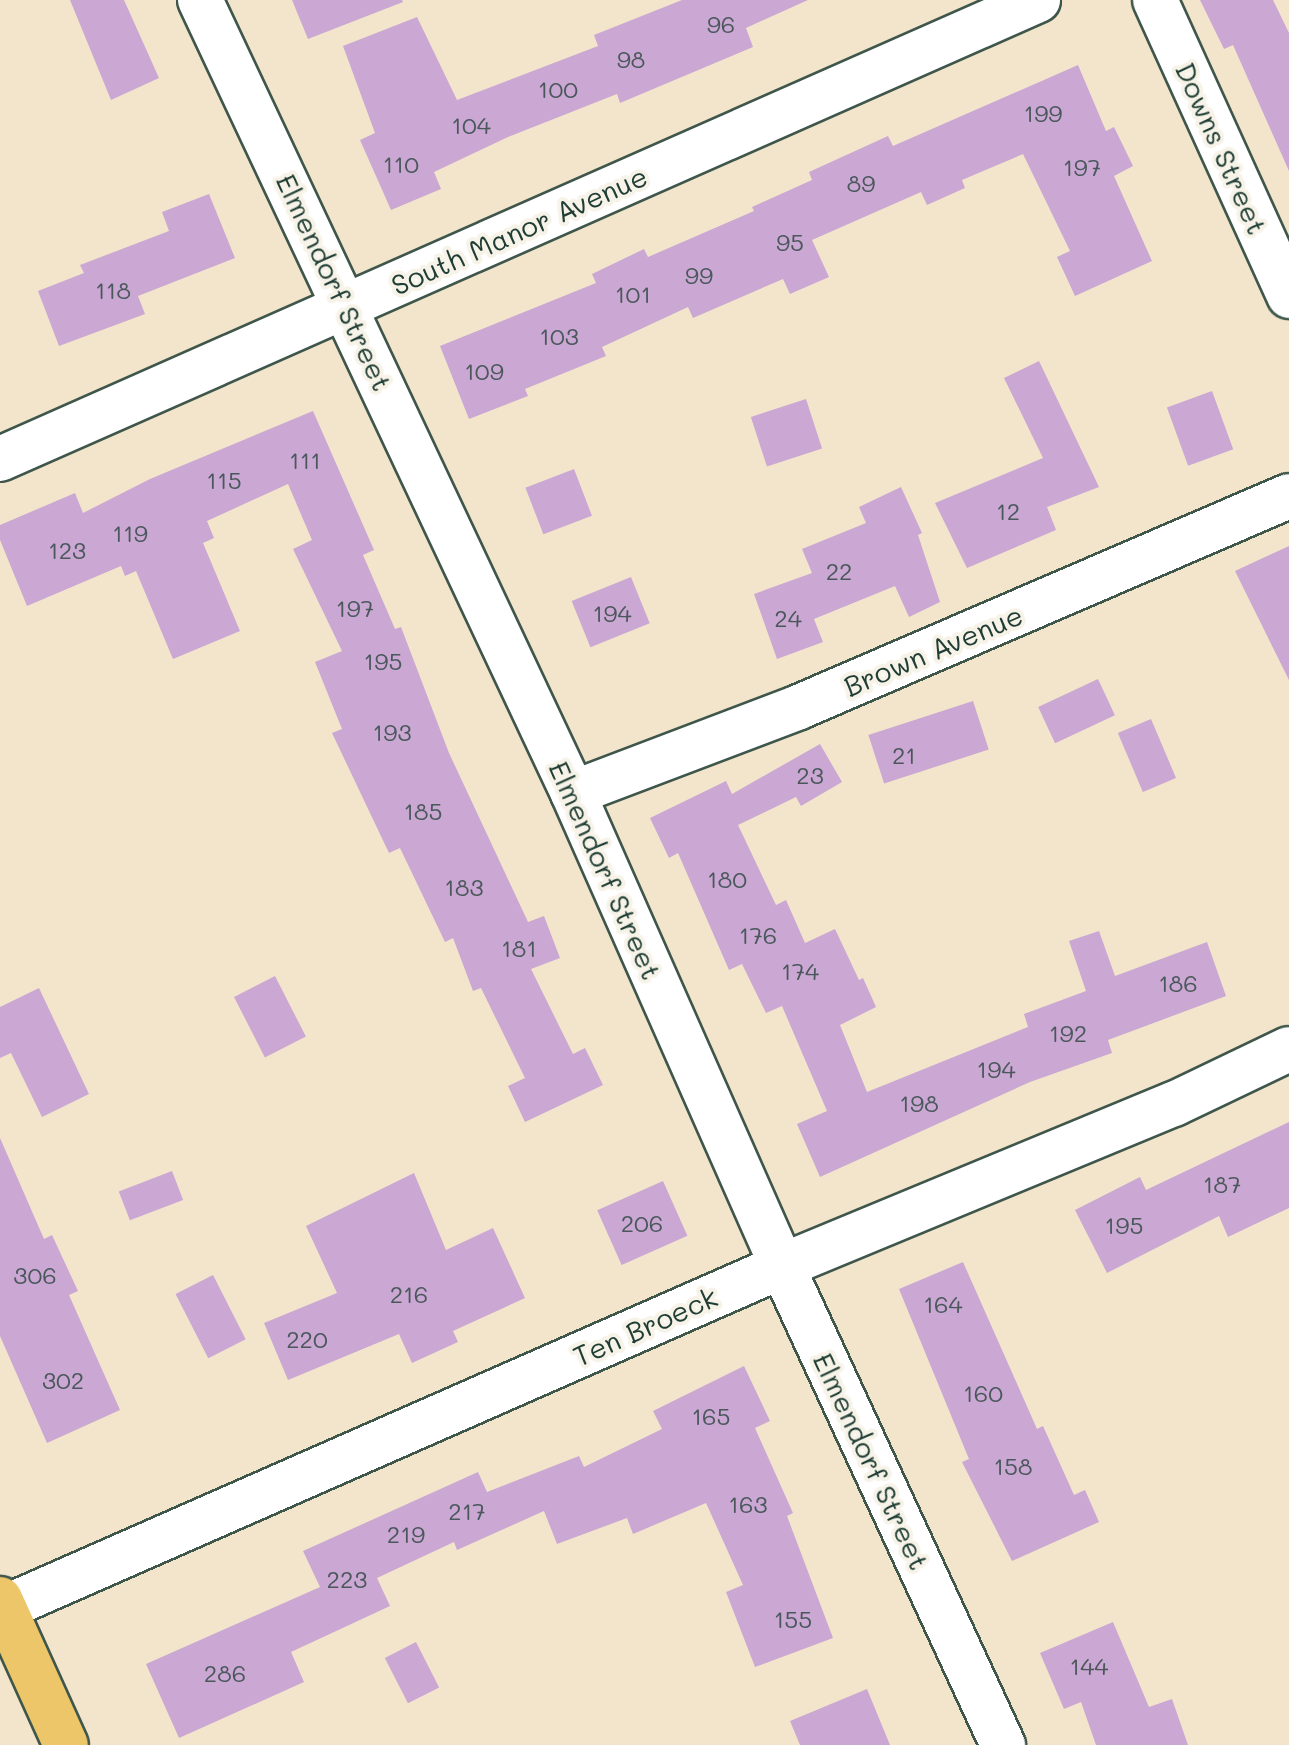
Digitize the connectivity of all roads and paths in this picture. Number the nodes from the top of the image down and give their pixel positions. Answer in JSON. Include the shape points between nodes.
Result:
{"nodes":[{"id":1,"x":200,"y":0,"type":"edge"},
{"id":2,"x":1038,"y":0,"type":"edge"},
{"id":3,"x":1155,"y":0,"type":"edge"},
{"id":4,"x":1289,"y":296,"type":"edge"},
{"id":5,"x":348,"y":307,"type":"junction"},
{"id":6,"x":0,"y":459,"type":"edge"},
{"id":7,"x":1289,"y":496,"type":"edge"},
{"id":8,"x":573,"y":793,"type":"junction"},
{"id":9,"x":1289,"y":1049,"type":"edge"},
{"id":10,"x":782,"y":1266,"type":"junction"},
{"id":11,"x":2,"y":1604,"type":"edge"},
{"id":12,"x":66,"y":1745,"type":"edge"},
{"id":13,"x":1003,"y":1745,"type":"edge"}],
"edges":[{"from":1,"to":5,"type":"street","name":"Elmendorf Street"},
{"from":2,"to":5,"type":"street","name":"South Manor Avenue"},
{"from":3,"to":4,"type":"street","name":"Downs Street"},
{"from":5,"to":6,"type":"street","name":"South Manor Avenue"},
{"from":5,"to":8,"type":"street","name":"Elmendorf Street"},
{"from":7,"to":8,"type":"street","name":"Brown Avenue","via":[[799,707]]},
{"from":8,"to":10,"type":"street","name":"Elmendorf Street"},
{"from":9,"to":10,"type":"street","name":"Ten Broeck","via":[[1174,1104]]},
{"from":10,"to":11,"type":"street","name":"Ten Broeck"},
{"from":10,"to":13,"type":"street","name":"Elmendorf Street"},
{"from":11,"to":12,"type":"main road"}]}
